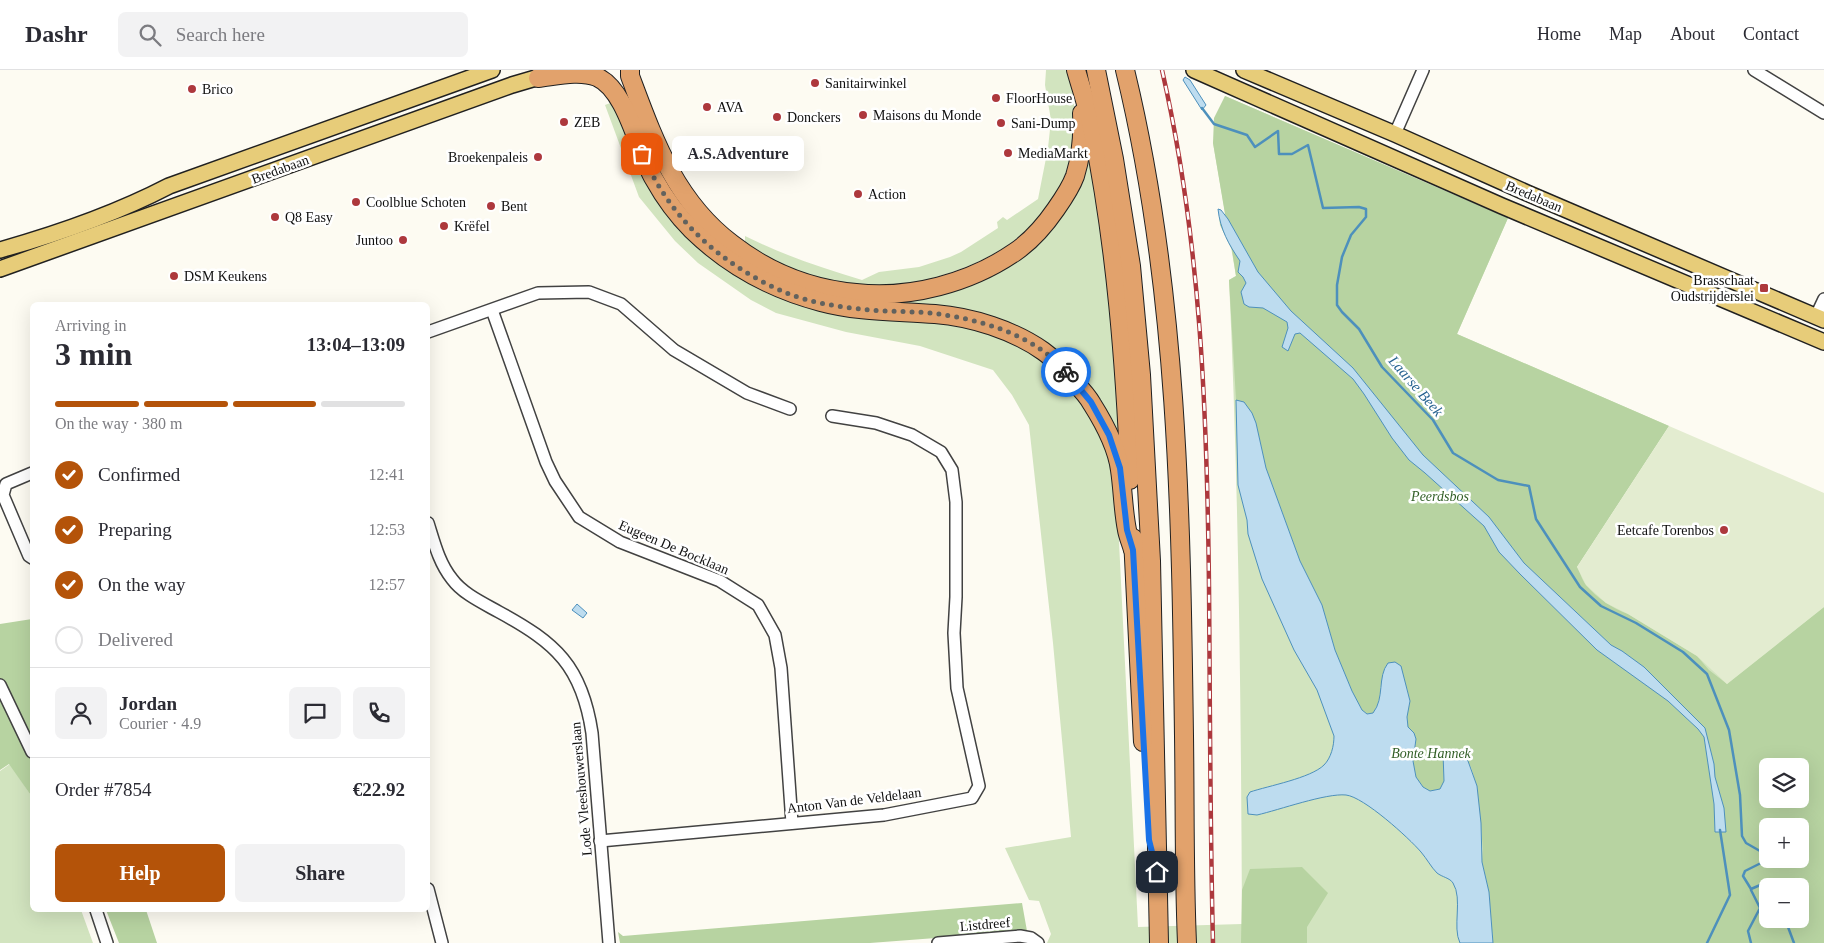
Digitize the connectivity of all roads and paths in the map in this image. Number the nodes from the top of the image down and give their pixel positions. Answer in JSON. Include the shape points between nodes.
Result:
{"nodes":[{"id":1,"x":492,"y":70,"type":"edge"},
{"id":2,"x":560,"y":70,"type":"edge"},
{"id":3,"x":630,"y":70,"type":"edge"},
{"id":4,"x":1096,"y":70,"type":"edge"},
{"id":5,"x":1194,"y":70,"type":"edge"},
{"id":6,"x":1244,"y":70,"type":"edge"},
{"id":7,"x":1423,"y":70,"type":"edge"},
{"id":8,"x":1754,"y":70,"type":"edge"},
{"id":9,"x":1126,"y":75,"type":"edge"},
{"id":10,"x":1078,"y":77,"type":"edge"},
{"id":11,"x":538,"y":78,"type":"junction"},
{"id":12,"x":1249,"y":93,"type":"junction"},
{"id":13,"x":1824,"y":113,"type":"edge"},
{"id":14,"x":1398,"y":127,"type":"dead end"},
{"id":15,"x":222,"y":167,"type":"junction"},
{"id":16,"x":226,"y":189,"type":"junction"},
{"id":17,"x":0,"y":250,"type":"edge"},
{"id":18,"x":0,"y":269,"type":"edge"},
{"id":19,"x":1824,"y":299,"type":"edge"},
{"id":20,"x":492,"y":310,"type":"junction"},
{"id":21,"x":1820,"y":318,"type":"edge"},
{"id":22,"x":430,"y":331,"type":"edge"},
{"id":23,"x":1824,"y":342,"type":"edge"},
{"id":24,"x":790,"y":409,"type":"dead end"},
{"id":25,"x":832,"y":416,"type":"dead end"},
{"id":26,"x":30,"y":474,"type":"edge"},
{"id":27,"x":430,"y":529,"type":"edge"},
{"id":28,"x":1133,"y":550,"type":"junction"},
{"id":29,"x":30,"y":557,"type":"edge"},
{"id":30,"x":0,"y":685,"type":"edge"},
{"id":31,"x":30,"y":748,"type":"edge"},
{"id":32,"x":792,"y":824,"type":"junction"},
{"id":33,"x":600,"y":841,"type":"junction"},
{"id":34,"x":1157,"y":872,"type":"junction"},
{"id":35,"x":430,"y":897,"type":"edge"},
{"id":36,"x":97,"y":912,"type":"edge"},
{"id":37,"x":1036,"y":941,"type":"edge"},
{"id":38,"x":106,"y":943,"type":"edge"},
{"id":39,"x":442,"y":943,"type":"edge"},
{"id":40,"x":609,"y":943,"type":"edge"},
{"id":41,"x":938,"y":943,"type":"edge"},
{"id":42,"x":1159,"y":943,"type":"edge"},
{"id":43,"x":1187,"y":943,"type":"edge"}],
"edges":[{"from":1,"to":15,"type":"main road","name":"Bredabaan"},
{"from":2,"to":11,"type":"main road","name":"Bredabaan"},
{"from":3,"to":10,"type":"highway","via":[[632,83],[664,161],[706,222],[759,263],[786,276],[818,287],[857,294],[924,290],[962,279],[1016,252],[1043,227],[1075,176],[1082,125]]},
{"from":4,"to":34,"type":"highway","via":[[1129,257],[1141,375],[1151,561]]},
{"from":5,"to":12,"type":"main road","name":"Bredabaan"},
{"from":6,"to":12,"type":"street"},
{"from":6,"to":21,"type":"main road","name":"Bredabaan"},
{"from":7,"to":14,"type":"street"},
{"from":8,"to":13,"type":"street"},
{"from":9,"to":43,"type":"highway","via":[[1143,151],[1172,362],[1180,548]]},
{"from":10,"to":28,"type":"highway","via":[[1093,133],[1115,270],[1126,377]]},
{"from":11,"to":16,"type":"main road","name":"Bredabaan"},
{"from":11,"to":28,"type":"highway","via":[[578,74],[597,77],[608,84],[622,103],[654,179],[676,211],[707,244],[741,270],[782,291],[823,303],[938,314],[985,324],[1025,340],[1044,352],[1063,368],[1091,402],[1109,435],[1120,468],[1127,530]]},
{"from":12,"to":23,"type":"main road","name":"Bredabaan","via":[[1502,206]]},
{"from":15,"to":16,"type":"main road","via":[[214,173],[213,182],[215,186]]},
{"from":15,"to":17,"type":"main road","name":"Bredabaan","via":[[169,186],[123,208]]},
{"from":16,"to":18,"type":"main road","name":"Bredabaan"},
{"from":19,"to":21,"type":"street"},
{"from":20,"to":22,"type":"street"},
{"from":20,"to":24,"type":"street","via":[[538,294],[589,292],[621,304],[674,350],[747,393]]},
{"from":20,"to":32,"type":"street","name":"Eugeen De Bocklaan","via":[[546,462],[580,517],[620,542],[720,581],[758,605],[775,635],[781,668]]},
{"from":25,"to":32,"type":"street","name":"Anton Van de Veldelaan","via":[[876,423],[912,435],[941,452],[952,470],[956,502],[954,633],[958,688],[979,786],[972,798],[884,815]]},
{"from":26,"to":29,"type":"street","via":[[6,484],[2,495]]},
{"from":27,"to":33,"type":"street","name":"Lode Vleeshouwerslaan","via":[[452,580],[552,646],[572,668],[589,714]]},
{"from":28,"to":34,"type":"highway","via":[[1149,840]]},
{"from":30,"to":31,"type":"street"},
{"from":32,"to":33,"type":"street","name":"Anton Van de Veldelaan"},
{"from":33,"to":40,"type":"street","name":"Lode Vleeshouwerslaan"},
{"from":34,"to":42,"type":"highway"},
{"from":35,"to":39,"type":"street"},
{"from":36,"to":38,"type":"street"},
{"from":37,"to":41,"type":"street","name":"Listdreef","via":[[1020,936]]}]}
